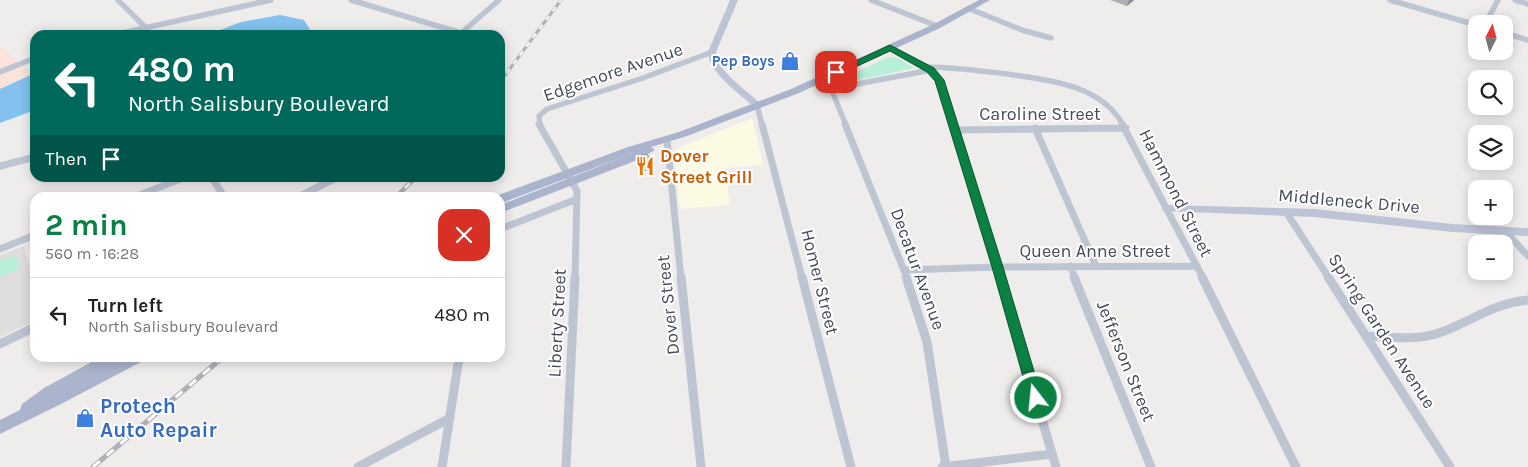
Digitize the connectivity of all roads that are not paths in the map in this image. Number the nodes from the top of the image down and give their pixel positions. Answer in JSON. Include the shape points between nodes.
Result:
{"nodes":[{"id":1,"x":118,"y":0,"type":"edge"},
{"id":2,"x":271,"y":0,"type":"edge"},
{"id":3,"x":351,"y":0,"type":"edge"},
{"id":4,"x":499,"y":0,"type":"edge"},
{"id":5,"x":734,"y":0,"type":"edge"},
{"id":6,"x":871,"y":0,"type":"edge"},
{"id":7,"x":986,"y":0,"type":"edge"},
{"id":8,"x":1390,"y":0,"type":"edge"},
{"id":9,"x":1498,"y":0,"type":"edge"},
{"id":10,"x":1515,"y":0,"type":"edge"},
{"id":11,"x":1528,"y":4,"type":"edge"},
{"id":12,"x":970,"y":9,"type":"junction"},
{"id":13,"x":1490,"y":15,"type":"edge"},
{"id":14,"x":1468,"y":23,"type":"edge"},
{"id":15,"x":937,"y":26,"type":"junction"},
{"id":16,"x":145,"y":27,"type":"junction"},
{"id":17,"x":133,"y":30,"type":"edge"},
{"id":18,"x":447,"y":30,"type":"edge"},
{"id":19,"x":465,"y":30,"type":"edge"},
{"id":20,"x":1513,"y":36,"type":"edge"},
{"id":21,"x":1051,"y":38,"type":"dead end"},
{"id":22,"x":1528,"y":40,"type":"edge"},
{"id":23,"x":890,"y":48,"type":"junction"},
{"id":24,"x":712,"y":52,"type":"junction"},
{"id":25,"x":30,"y":60,"type":"edge"},
{"id":26,"x":928,"y":68,"type":"junction"},
{"id":27,"x":0,"y":72,"type":"edge"},
{"id":28,"x":831,"y":89,"type":"joint"},
{"id":29,"x":757,"y":106,"type":"junction"},
{"id":30,"x":1035,"y":128,"type":"junction"},
{"id":31,"x":1126,"y":128,"type":"junction"},
{"id":32,"x":954,"y":130,"type":"junction"},
{"id":33,"x":667,"y":140,"type":"junction"},
{"id":34,"x":30,"y":158,"type":"edge"},
{"id":35,"x":0,"y":166,"type":"edge"},
{"id":36,"x":570,"y":178,"type":"junction"},
{"id":37,"x":173,"y":182,"type":"edge"},
{"id":38,"x":328,"y":182,"type":"edge"},
{"id":39,"x":147,"y":192,"type":"edge"},
{"id":40,"x":308,"y":192,"type":"edge"},
{"id":41,"x":505,"y":198,"type":"edge"},
{"id":42,"x":577,"y":199,"type":"junction"},
{"id":43,"x":505,"y":208,"type":"edge"},
{"id":44,"x":1167,"y":209,"type":"junction"},
{"id":45,"x":1286,"y":212,"type":"junction"},
{"id":46,"x":505,"y":227,"type":"edge"},
{"id":47,"x":1506,"y":232,"type":"junction"},
{"id":48,"x":1528,"y":232,"type":"edge"},
{"id":49,"x":30,"y":237,"type":"edge"},
{"id":50,"x":0,"y":249,"type":"edge"},
{"id":51,"x":1528,"y":256,"type":"edge"},
{"id":52,"x":1070,"y":266,"type":"junction"},
{"id":53,"x":1096,"y":266,"type":"junction"},
{"id":54,"x":1197,"y":266,"type":"junction"},
{"id":55,"x":998,"y":267,"type":"junction"},
{"id":56,"x":904,"y":270,"type":"junction"},
{"id":57,"x":1528,"y":300,"type":"edge"},
{"id":58,"x":30,"y":329,"type":"edge"},
{"id":59,"x":1366,"y":336,"type":"junction"},
{"id":60,"x":0,"y":344,"type":"edge"},
{"id":61,"x":104,"y":362,"type":"edge"},
{"id":62,"x":128,"y":362,"type":"edge"},
{"id":63,"x":458,"y":362,"type":"edge"},
{"id":64,"x":450,"y":418,"type":"junction"},
{"id":65,"x":0,"y":427,"type":"edge"},
{"id":66,"x":1052,"y":454,"type":"junction"},
{"id":67,"x":358,"y":467,"type":"edge"},
{"id":68,"x":442,"y":467,"type":"edge"},
{"id":69,"x":566,"y":467,"type":"edge"},
{"id":70,"x":701,"y":467,"type":"edge"},
{"id":71,"x":851,"y":467,"type":"edge"},
{"id":72,"x":944,"y":467,"type":"edge"},
{"id":73,"x":1056,"y":467,"type":"edge"},
{"id":74,"x":1151,"y":467,"type":"edge"},
{"id":75,"x":1296,"y":467,"type":"edge"},
{"id":76,"x":1450,"y":467,"type":"edge"}],
"edges":[{"from":1,"to":16,"type":"street"},
{"from":2,"to":16,"type":"street"},
{"from":3,"to":18,"type":"street"},
{"from":4,"to":19,"type":"street"},
{"from":5,"to":24,"type":"street"},
{"from":6,"to":15,"type":"street"},
{"from":7,"to":12,"type":"main road"},
{"from":8,"to":14,"type":"street"},
{"from":9,"to":13,"type":"street"},
{"from":10,"to":11,"type":"street"},
{"from":12,"to":15,"type":"main road"},
{"from":12,"to":21,"type":"street"},
{"from":15,"to":23,"type":"main road"},
{"from":16,"to":17,"type":"street"},
{"from":20,"to":22,"type":"street"},
{"from":23,"to":26,"type":"street"},
{"from":23,"to":29,"type":"main road"},
{"from":24,"to":29,"type":"street","via":[[718,69]]},
{"from":24,"to":36,"type":"street","name":"Edgemore Avenue","via":[[540,114],[538,122]]},
{"from":25,"to":27,"type":"street"},
{"from":26,"to":28,"type":"street","name":"Hammond Street"},
{"from":26,"to":31,"type":"street","name":"Hammond Street","via":[[954,67],[1061,82],[1100,100]]},
{"from":26,"to":32,"type":"street","via":[[939,80]]},
{"from":28,"to":56,"type":"street","name":"Decatur Avenue"},
{"from":29,"to":33,"type":"main road"},
{"from":29,"to":71,"type":"street","name":"Homer Street"},
{"from":30,"to":31,"type":"street","name":"Caroline Street"},
{"from":30,"to":32,"type":"street","name":"Caroline Street"},
{"from":30,"to":53,"type":"street"},
{"from":31,"to":44,"type":"street","name":"Hammond Street"},
{"from":32,"to":55,"type":"street"},
{"from":33,"to":36,"type":"main road","via":[[636,156]]},
{"from":33,"to":70,"type":"street","name":"Dover Street"},
{"from":34,"to":35,"type":"street"},
{"from":36,"to":41,"type":"main road"},
{"from":36,"to":42,"type":"street","name":"Liberty Street","via":[[577,191]]},
{"from":36,"to":43,"type":"main road"},
{"from":37,"to":39,"type":"street"},
{"from":38,"to":40,"type":"street"},
{"from":42,"to":46,"type":"street"},
{"from":42,"to":69,"type":"street","name":"Liberty Street"},
{"from":44,"to":45,"type":"street","name":"Middleneck Drive"},
{"from":44,"to":54,"type":"street","name":"Hammond Street"},
{"from":45,"to":47,"type":"street","name":"Middleneck Drive"},
{"from":45,"to":59,"type":"street","name":"Spring Garden Avenue"},
{"from":47,"to":48,"type":"street","name":"Middleneck Drive"},
{"from":47,"to":51,"type":"street"},
{"from":49,"to":50,"type":"street"},
{"from":52,"to":53,"type":"street","name":"Queen Anne Street"},
{"from":52,"to":55,"type":"street","name":"Queen Anne Street"},
{"from":52,"to":74,"type":"street","name":"Jefferson Street"},
{"from":53,"to":54,"type":"street","name":"Queen Anne Street"},
{"from":54,"to":75,"type":"street","name":"Hammond Street"},
{"from":55,"to":56,"type":"street","name":"Queen Anne Street"},
{"from":55,"to":66,"type":"street"},
{"from":56,"to":72,"type":"street","name":"Decatur Avenue","via":[[927,342]]},
{"from":57,"to":59,"type":"street","via":[[1495,305],[1463,324],[1435,335],[1407,338]]},
{"from":58,"to":60,"type":"street"},
{"from":59,"to":76,"type":"street","name":"Spring Garden Avenue"},
{"from":61,"to":65,"type":"main road","via":[[48,392]]},
{"from":62,"to":65,"type":"main road"},
{"from":63,"to":64,"type":"street"},
{"from":64,"to":67,"type":"street"},
{"from":64,"to":68,"type":"street"},
{"from":66,"to":72,"type":"street"},
{"from":66,"to":73,"type":"street"}]}
